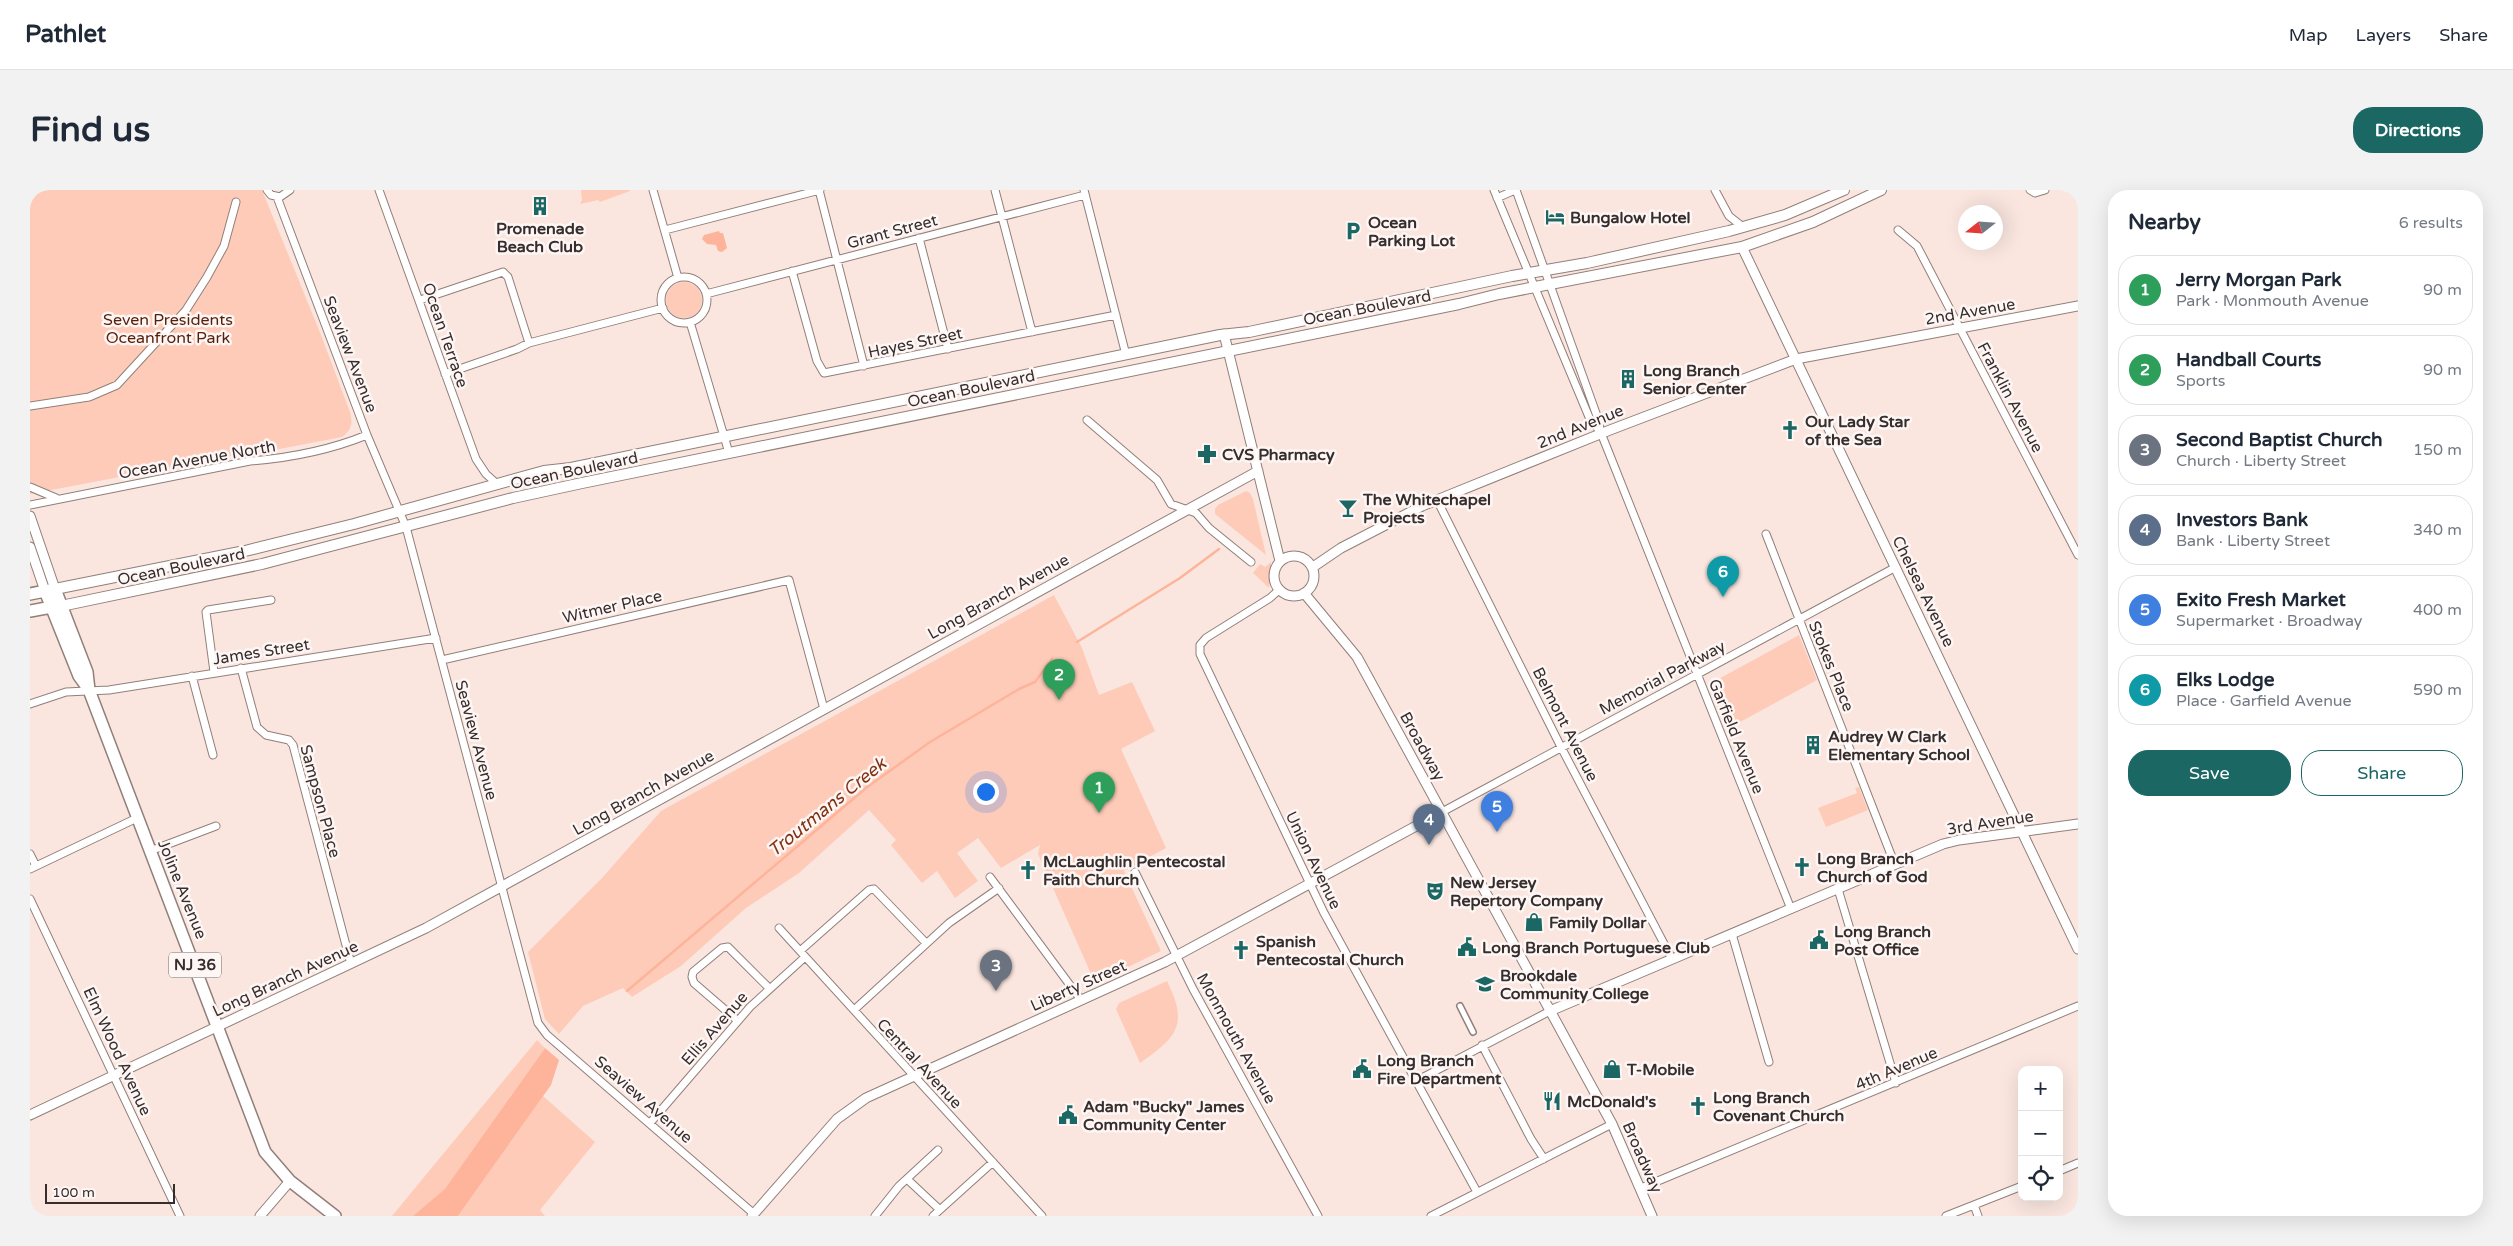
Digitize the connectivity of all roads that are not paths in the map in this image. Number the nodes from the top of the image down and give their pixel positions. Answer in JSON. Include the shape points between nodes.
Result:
{"nodes":[{"id":1,"x":267,"y":190,"type":"edge"},
{"id":2,"x":290,"y":190,"type":"edge"},
{"id":3,"x":380,"y":190,"type":"edge"},
{"id":4,"x":653,"y":190,"type":"edge"},
{"id":5,"x":820,"y":190,"type":"edge"},
{"id":6,"x":995,"y":190,"type":"edge"},
{"id":7,"x":1494,"y":190,"type":"edge"},
{"id":8,"x":1516,"y":190,"type":"edge"},
{"id":9,"x":1715,"y":190,"type":"edge"},
{"id":10,"x":1844,"y":190,"type":"edge"},
{"id":11,"x":1881,"y":190,"type":"edge"},
{"id":12,"x":2030,"y":190,"type":"edge"},
{"id":13,"x":2045,"y":190,"type":"edge"},
{"id":14,"x":1085,"y":192,"type":"edge"},
{"id":15,"x":277,"y":197,"type":"junction"},
{"id":16,"x":1497,"y":198,"type":"junction"},
{"id":17,"x":236,"y":202,"type":"dead end"},
{"id":18,"x":1002,"y":216,"type":"junction"},
{"id":19,"x":1743,"y":227,"type":"junction"},
{"id":20,"x":665,"y":230,"type":"junction"},
{"id":21,"x":1898,"y":230,"type":"dead end"},
{"id":22,"x":919,"y":238,"type":"junction"},
{"id":23,"x":1742,"y":247,"type":"junction"},
{"id":24,"x":837,"y":260,"type":"junction"},
{"id":25,"x":1545,"y":270,"type":"junction"},
{"id":26,"x":792,"y":271,"type":"junction"},
{"id":27,"x":1529,"y":273,"type":"junction"},
{"id":28,"x":678,"y":278,"type":"junction"},
{"id":29,"x":1551,"y":285,"type":"junction"},
{"id":30,"x":1534,"y":288,"type":"junction"},
{"id":31,"x":706,"y":294,"type":"junction"},
{"id":32,"x":420,"y":300,"type":"junction"},
{"id":33,"x":2078,"y":306,"type":"edge"},
{"id":34,"x":663,"y":308,"type":"junction"},
{"id":35,"x":1116,"y":315,"type":"junction"},
{"id":36,"x":690,"y":322,"type":"junction"},
{"id":37,"x":1959,"y":328,"type":"junction"},
{"id":38,"x":1032,"y":332,"type":"junction"},
{"id":39,"x":1224,"y":334,"type":"junction"},
{"id":40,"x":529,"y":343,"type":"junction"},
{"id":41,"x":948,"y":349,"type":"junction"},
{"id":42,"x":1229,"y":351,"type":"junction"},
{"id":43,"x":1126,"y":355,"type":"junction"},
{"id":44,"x":1796,"y":359,"type":"junction"},
{"id":45,"x":864,"y":366,"type":"junction"},
{"id":46,"x":445,"y":374,"type":"junction"},
{"id":47,"x":30,"y":406,"type":"edge"},
{"id":48,"x":1087,"y":420,"type":"dead end"},
{"id":49,"x":1601,"y":434,"type":"junction"},
{"id":50,"x":367,"y":435,"type":"junction"},
{"id":51,"x":725,"y":436,"type":"junction"},
{"id":52,"x":729,"y":453,"type":"junction"},
{"id":53,"x":1258,"y":470,"type":"junction"},
{"id":54,"x":496,"y":483,"type":"junction"},
{"id":55,"x":30,"y":488,"type":"edge"},
{"id":56,"x":59,"y":499,"type":"junction"},
{"id":57,"x":1438,"y":500,"type":"junction"},
{"id":58,"x":30,"y":505,"type":"edge"},
{"id":59,"x":1186,"y":510,"type":"junction"},
{"id":60,"x":400,"y":511,"type":"junction"},
{"id":61,"x":30,"y":516,"type":"edge"},
{"id":62,"x":406,"y":528,"type":"junction"},
{"id":63,"x":1766,"y":534,"type":"dead end"},
{"id":64,"x":30,"y":547,"type":"edge"},
{"id":65,"x":2078,"y":555,"type":"edge"},
{"id":66,"x":1280,"y":561,"type":"junction"},
{"id":67,"x":1251,"y":562,"type":"dead end"},
{"id":68,"x":1313,"y":567,"type":"junction"},
{"id":69,"x":1896,"y":567,"type":"junction"},
{"id":70,"x":50,"y":590,"type":"junction"},
{"id":71,"x":1279,"y":590,"type":"junction"},
{"id":72,"x":1304,"y":593,"type":"junction"},
{"id":73,"x":30,"y":594,"type":"edge"},
{"id":74,"x":271,"y":600,"type":"dead end"},
{"id":75,"x":56,"y":606,"type":"junction"},
{"id":76,"x":30,"y":611,"type":"edge"},
{"id":77,"x":1799,"y":619,"type":"junction"},
{"id":78,"x":436,"y":638,"type":"junction"},
{"id":79,"x":442,"y":660,"type":"junction"},
{"id":80,"x":241,"y":668,"type":"junction"},
{"id":81,"x":214,"y":672,"type":"junction"},
{"id":82,"x":1698,"y":673,"type":"junction"},
{"id":83,"x":192,"y":676,"type":"junction"},
{"id":84,"x":89,"y":690,"type":"junction"},
{"id":85,"x":30,"y":704,"type":"edge"},
{"id":86,"x":824,"y":708,"type":"junction"},
{"id":87,"x":1561,"y":747,"type":"junction"},
{"id":88,"x":213,"y":756,"type":"dead end"},
{"id":89,"x":1442,"y":812,"type":"junction"},
{"id":90,"x":137,"y":818,"type":"junction"},
{"id":91,"x":2078,"y":824,"type":"edge"},
{"id":92,"x":216,"y":826,"type":"dead end"},
{"id":93,"x":2022,"y":832,"type":"junction"},
{"id":94,"x":150,"y":851,"type":"junction"},
{"id":95,"x":30,"y":854,"type":"edge"},
{"id":96,"x":1895,"y":865,"type":"junction"},
{"id":97,"x":33,"y":868,"type":"edge"},
{"id":98,"x":1135,"y":872,"type":"dead end"},
{"id":99,"x":990,"y":877,"type":"dead end"},
{"id":100,"x":1310,"y":884,"type":"junction"},
{"id":101,"x":501,"y":887,"type":"junction"},
{"id":102,"x":999,"y":888,"type":"junction"},
{"id":103,"x":1838,"y":889,"type":"junction"},
{"id":104,"x":30,"y":899,"type":"edge"},
{"id":105,"x":1791,"y":909,"type":"junction"},
{"id":106,"x":779,"y":928,"type":"dead end"},
{"id":107,"x":1732,"y":934,"type":"junction"},
{"id":108,"x":926,"y":943,"type":"junction"},
{"id":109,"x":2078,"y":949,"type":"edge"},
{"id":110,"x":802,"y":954,"type":"junction"},
{"id":111,"x":1176,"y":956,"type":"junction"},
{"id":112,"x":1672,"y":959,"type":"junction"},
{"id":113,"x":351,"y":964,"type":"junction"},
{"id":114,"x":769,"y":988,"type":"junction"},
{"id":115,"x":1081,"y":1000,"type":"junction"},
{"id":116,"x":1460,"y":1006,"type":"dead end"},
{"id":117,"x":2078,"y":1006,"type":"edge"},
{"id":118,"x":854,"y":1010,"type":"junction"},
{"id":119,"x":1550,"y":1011,"type":"junction"},
{"id":120,"x":738,"y":1022,"type":"junction"},
{"id":121,"x":217,"y":1026,"type":"junction"},
{"id":122,"x":1473,"y":1032,"type":"dead end"},
{"id":123,"x":1482,"y":1046,"type":"junction"},
{"id":124,"x":1770,"y":1062,"type":"dead end"},
{"id":125,"x":114,"y":1076,"type":"junction"},
{"id":126,"x":914,"y":1076,"type":"junction"},
{"id":127,"x":1416,"y":1081,"type":"junction"},
{"id":128,"x":1896,"y":1083,"type":"junction"},
{"id":129,"x":30,"y":1115,"type":"edge"},
{"id":130,"x":650,"y":1123,"type":"junction"},
{"id":131,"x":1612,"y":1124,"type":"junction"},
{"id":132,"x":938,"y":1150,"type":"dead end"},
{"id":133,"x":1544,"y":1159,"type":"junction"},
{"id":134,"x":993,"y":1162,"type":"junction"},
{"id":135,"x":2078,"y":1163,"type":"edge"},
{"id":136,"x":2063,"y":1169,"type":"edge"},
{"id":137,"x":907,"y":1179,"type":"junction"},
{"id":138,"x":290,"y":1182,"type":"junction"},
{"id":139,"x":1641,"y":1188,"type":"junction"},
{"id":140,"x":2018,"y":1188,"type":"edge"},
{"id":141,"x":1477,"y":1192,"type":"junction"},
{"id":142,"x":1974,"y":1205,"type":"junction"},
{"id":143,"x":939,"y":1209,"type":"junction"},
{"id":144,"x":753,"y":1215,"type":"edge"},
{"id":145,"x":180,"y":1216,"type":"edge"},
{"id":146,"x":260,"y":1216,"type":"edge"},
{"id":147,"x":335,"y":1216,"type":"edge"},
{"id":148,"x":874,"y":1216,"type":"edge"},
{"id":149,"x":933,"y":1216,"type":"edge"},
{"id":150,"x":1042,"y":1216,"type":"edge"},
{"id":151,"x":1318,"y":1216,"type":"edge"},
{"id":152,"x":1431,"y":1216,"type":"edge"},
{"id":153,"x":1652,"y":1216,"type":"edge"},
{"id":154,"x":1946,"y":1216,"type":"edge"},
{"id":155,"x":1978,"y":1216,"type":"edge"}],
"edges":[{"from":1,"to":15,"type":"street"},
{"from":2,"to":15,"type":"street"},
{"from":3,"to":32,"type":"street","name":"Ocean Terrace"},
{"from":4,"to":20,"type":"street"},
{"from":5,"to":20,"type":"street"},
{"from":5,"to":24,"type":"street"},
{"from":6,"to":18,"type":"street"},
{"from":7,"to":16,"type":"street","name":"Garfield Avenue"},
{"from":8,"to":16,"type":"street"},
{"from":8,"to":25,"type":"street","name":"Garfield Avenue"},
{"from":9,"to":19,"type":"street","via":[[1729,216]]},
{"from":10,"to":19,"type":"main road","name":"Ocean Boulevard"},
{"from":11,"to":23,"type":"main road","name":"Ocean Boulevard","via":[[1813,222]]},
{"from":12,"to":13,"type":"street","via":[[2035,193]]},
{"from":14,"to":18,"type":"street","name":"Grant Street"},
{"from":14,"to":35,"type":"street"},
{"from":15,"to":50,"type":"street","name":"Seaview Avenue"},
{"from":16,"to":27,"type":"street","name":"Garfield Avenue"},
{"from":17,"to":47,"type":"street","via":[[224,246],[186,310],[117,385],[90,397]]},
{"from":18,"to":22,"type":"street","name":"Grant Street"},
{"from":18,"to":38,"type":"street"},
{"from":19,"to":25,"type":"main road","name":"Ocean Boulevard"},
{"from":20,"to":28,"type":"street"},
{"from":21,"to":37,"type":"street","name":"Franklin Avenue","via":[[1917,246]]},
{"from":22,"to":24,"type":"street","name":"Grant Street"},
{"from":22,"to":41,"type":"street"},
{"from":23,"to":29,"type":"main road","name":"Ocean Boulevard"},
{"from":23,"to":44,"type":"street","name":"Chelsea Avenue"},
{"from":24,"to":26,"type":"street","name":"Grant Street"},
{"from":24,"to":45,"type":"street"},
{"from":25,"to":27,"type":"main road","name":"Ocean Boulevard"},
{"from":25,"to":29,"type":"street","name":"Garfield Avenue"},
{"from":26,"to":31,"type":"street","name":"Grant Street"},
{"from":26,"to":45,"type":"street","name":"Hayes Street","via":[[820,369],[830,373]]},
{"from":27,"to":30,"type":"street","name":"Garfield Avenue"},
{"from":27,"to":39,"type":"main road","name":"Ocean Boulevard","via":[[1249,332]]},
{"from":28,"to":31,"type":"street","via":[[696,280]]},
{"from":28,"to":34,"type":"street","via":[[666,286]]},
{"from":29,"to":30,"type":"main road","name":"Ocean Boulevard"},
{"from":29,"to":49,"type":"street","name":"Garfield Avenue"},
{"from":30,"to":42,"type":"main road","name":"Ocean Boulevard"},
{"from":30,"to":49,"type":"street","name":"Garfield Avenue","via":[[1590,417]]},
{"from":31,"to":36,"type":"street","via":[[702,315]]},
{"from":32,"to":40,"type":"street","via":[[503,272],[508,277]]},
{"from":32,"to":46,"type":"street","name":"Ocean Terrace"},
{"from":33,"to":37,"type":"street","name":"2nd Avenue"},
{"from":34,"to":36,"type":"street","via":[[671,318]]},
{"from":34,"to":40,"type":"street"},
{"from":35,"to":38,"type":"street","name":"Hayes Street"},
{"from":35,"to":43,"type":"street"},
{"from":36,"to":51,"type":"street"},
{"from":37,"to":44,"type":"street","name":"2nd Avenue"},
{"from":37,"to":65,"type":"street","name":"Franklin Avenue"},
{"from":38,"to":41,"type":"street","name":"Hayes Street"},
{"from":39,"to":42,"type":"street"},
{"from":39,"to":43,"type":"main road","name":"Ocean Boulevard"},
{"from":40,"to":46,"type":"street"},
{"from":41,"to":45,"type":"street","name":"Hayes Street"},
{"from":42,"to":52,"type":"main road","name":"Ocean Boulevard"},
{"from":42,"to":53,"type":"street"},
{"from":43,"to":51,"type":"main road","name":"Ocean Boulevard"},
{"from":44,"to":49,"type":"street","name":"2nd Avenue"},
{"from":44,"to":69,"type":"street","name":"Chelsea Avenue"},
{"from":46,"to":54,"type":"street","name":"Ocean Terrace","via":[[476,459]]},
{"from":48,"to":59,"type":"street","via":[[1157,480],[1171,504]]},
{"from":49,"to":57,"type":"street","name":"2nd Avenue"},
{"from":49,"to":82,"type":"street","name":"Garfield Avenue"},
{"from":50,"to":56,"type":"street","name":"Ocean Avenue North","via":[[343,445]]},
{"from":50,"to":60,"type":"street","name":"Seaview Avenue"},
{"from":51,"to":52,"type":"street"},
{"from":51,"to":54,"type":"main road","name":"Ocean Boulevard"},
{"from":52,"to":62,"type":"main road","name":"Ocean Boulevard","via":[[537,493]]},
{"from":53,"to":59,"type":"street","name":"Long Branch Avenue"},
{"from":53,"to":66,"type":"street"},
{"from":54,"to":60,"type":"main road","name":"Ocean Boulevard"},
{"from":55,"to":56,"type":"street"},
{"from":56,"to":58,"type":"street","name":"Ocean Avenue North"},
{"from":57,"to":68,"type":"street","name":"2nd Avenue","via":[[1341,548]]},
{"from":57,"to":87,"type":"street","name":"Belmont Avenue"},
{"from":59,"to":67,"type":"street","via":[[1196,513]]},
{"from":59,"to":86,"type":"street","name":"Long Branch Avenue"},
{"from":60,"to":62,"type":"street","name":"Seaview Avenue"},
{"from":60,"to":70,"type":"main road","name":"Ocean Boulevard","via":[[246,551]]},
{"from":61,"to":70,"type":"street","name":"Joline Avenue"},
{"from":62,"to":75,"type":"main road","name":"Ocean Boulevard","via":[[262,564]]},
{"from":62,"to":78,"type":"street","name":"Seaview Avenue"},
{"from":63,"to":77,"type":"street","name":"Stokes Place"},
{"from":64,"to":70,"type":"street","name":"Joline Avenue"},
{"from":66,"to":68,"type":"street","via":[[1285,557],[1298,556]]},
{"from":66,"to":71,"type":"street","via":[[1274,578]]},
{"from":68,"to":72,"type":"street","via":[[1314,579]]},
{"from":69,"to":77,"type":"street","name":"Memorial Parkway"},
{"from":69,"to":93,"type":"street","name":"Chelsea Avenue"},
{"from":70,"to":73,"type":"main road"},
{"from":70,"to":75,"type":"main road","name":"Joline Avenue"},
{"from":71,"to":72,"type":"street","via":[[1294,596]]},
{"from":71,"to":100,"type":"street","name":"Union Avenue","via":[[1206,638],[1200,645],[1200,654]]},
{"from":72,"to":89,"type":"street","name":"Broadway","via":[[1357,657]]},
{"from":74,"to":81,"type":"street","via":[[206,612]]},
{"from":75,"to":76,"type":"main road"},
{"from":75,"to":84,"type":"main road","name":"Joline Avenue","number":"NJ 36","via":[[79,676]]},
{"from":77,"to":82,"type":"street","name":"Memorial Parkway"},
{"from":77,"to":96,"type":"street","name":"Stokes Place"},
{"from":78,"to":79,"type":"street","name":"Seaview Avenue"},
{"from":78,"to":80,"type":"street","name":"James Street"},
{"from":79,"to":86,"type":"street","name":"Witmer Place","via":[[789,580]]},
{"from":79,"to":101,"type":"street","name":"Seaview Avenue"},
{"from":80,"to":81,"type":"street","name":"James Street"},
{"from":80,"to":113,"type":"street","name":"Sampson Place","via":[[257,727],[266,735],[289,740],[293,745]]},
{"from":81,"to":83,"type":"street","name":"James Street"},
{"from":82,"to":87,"type":"street","name":"Memorial Parkway"},
{"from":82,"to":105,"type":"street","name":"Garfield Avenue"},
{"from":83,"to":84,"type":"street","name":"James Street","via":[[109,690]]},
{"from":83,"to":88,"type":"street"},
{"from":84,"to":85,"type":"street","name":"James Street","via":[[66,692]]},
{"from":84,"to":90,"type":"main road","name":"Joline Avenue","number":"NJ 36"},
{"from":86,"to":101,"type":"street","name":"Long Branch Avenue"},
{"from":87,"to":89,"type":"street","name":"Memorial Parkway"},
{"from":87,"to":112,"type":"street","name":"Belmont Avenue"},
{"from":89,"to":100,"type":"street","name":"Liberty Street"},
{"from":89,"to":119,"type":"street","name":"Broadway"},
{"from":90,"to":94,"type":"main road","name":"Joline Avenue","number":"NJ 36"},
{"from":90,"to":97,"type":"street"},
{"from":91,"to":93,"type":"street","name":"3rd Avenue"},
{"from":92,"to":94,"type":"street"},
{"from":93,"to":96,"type":"street","name":"3rd Avenue","via":[[1943,844]]},
{"from":93,"to":109,"type":"street","name":"Chelsea Avenue"},
{"from":94,"to":121,"type":"main road","name":"Joline Avenue","number":"NJ 36"},
{"from":95,"to":97,"type":"street"},
{"from":96,"to":103,"type":"street","name":"3rd Avenue"},
{"from":98,"to":111,"type":"street","name":"Monmouth Avenue"},
{"from":99,"to":102,"type":"street"},
{"from":100,"to":111,"type":"street","name":"Liberty Street"},
{"from":100,"to":127,"type":"street","name":"Union Avenue"},
{"from":101,"to":113,"type":"street","name":"Long Branch Avenue"},
{"from":101,"to":130,"type":"street","name":"Seaview Avenue","via":[[538,1023],[547,1035]]},
{"from":102,"to":108,"type":"street"},
{"from":102,"to":115,"type":"street"},
{"from":103,"to":105,"type":"street","name":"3rd Avenue"},
{"from":103,"to":128,"type":"street"},
{"from":104,"to":125,"type":"street","name":"Elm Wood Avenue"},
{"from":105,"to":107,"type":"street","name":"3rd Avenue"},
{"from":106,"to":110,"type":"street","name":"Central Avenue"},
{"from":107,"to":112,"type":"street","name":"3rd Avenue"},
{"from":107,"to":124,"type":"street"},
{"from":108,"to":110,"type":"street","name":"Ellis Avenue","via":[[874,889],[869,890]]},
{"from":108,"to":118,"type":"street"},
{"from":110,"to":114,"type":"street","name":"Ellis Avenue"},
{"from":110,"to":118,"type":"street","name":"Central Avenue"},
{"from":111,"to":115,"type":"street","name":"Liberty Street"},
{"from":111,"to":151,"type":"street","name":"Monmouth Avenue"},
{"from":112,"to":119,"type":"street","name":"3rd Avenue"},
{"from":113,"to":121,"type":"street","name":"Long Branch Avenue"},
{"from":114,"to":120,"type":"street","name":"Ellis Avenue"},
{"from":114,"to":120,"type":"street","via":[[728,947],[722,948],[694,972],[694,983]]},
{"from":115,"to":126,"type":"street","name":"Liberty Street"},
{"from":116,"to":122,"type":"street"},
{"from":117,"to":128,"type":"street","name":"4th Avenue"},
{"from":118,"to":126,"type":"street","name":"Central Avenue"},
{"from":119,"to":123,"type":"street"},
{"from":119,"to":131,"type":"street","name":"Broadway"},
{"from":120,"to":130,"type":"street","name":"Ellis Avenue"},
{"from":121,"to":125,"type":"street","name":"Long Branch Avenue"},
{"from":121,"to":138,"type":"main road","name":"Joline Avenue","number":"NJ 36","via":[[265,1152]]},
{"from":123,"to":127,"type":"street"},
{"from":123,"to":133,"type":"street"},
{"from":125,"to":129,"type":"street","name":"Long Branch Avenue"},
{"from":125,"to":145,"type":"street","name":"Elm Wood Avenue"},
{"from":126,"to":134,"type":"street","name":"Central Avenue"},
{"from":126,"to":144,"type":"street","name":"Liberty Street","via":[[866,1098],[843,1114]]},
{"from":127,"to":141,"type":"street","name":"Union Avenue"},
{"from":128,"to":139,"type":"street","name":"4th Avenue"},
{"from":130,"to":144,"type":"street","name":"Seaview Avenue"},
{"from":131,"to":133,"type":"street"},
{"from":131,"to":139,"type":"street","name":"Broadway"},
{"from":132,"to":137,"type":"street"},
{"from":133,"to":141,"type":"street"},
{"from":134,"to":143,"type":"street"},
{"from":134,"to":150,"type":"street","name":"Central Avenue"},
{"from":135,"to":136,"type":"street"},
{"from":137,"to":143,"type":"street"},
{"from":137,"to":148,"type":"street"},
{"from":138,"to":146,"type":"street"},
{"from":138,"to":147,"type":"main road","name":"Joline Avenue","number":"NJ 36"},
{"from":139,"to":153,"type":"street","name":"Broadway"},
{"from":140,"to":142,"type":"street"},
{"from":141,"to":152,"type":"street"},
{"from":142,"to":154,"type":"street"},
{"from":142,"to":155,"type":"street"},
{"from":143,"to":149,"type":"street"}]}
